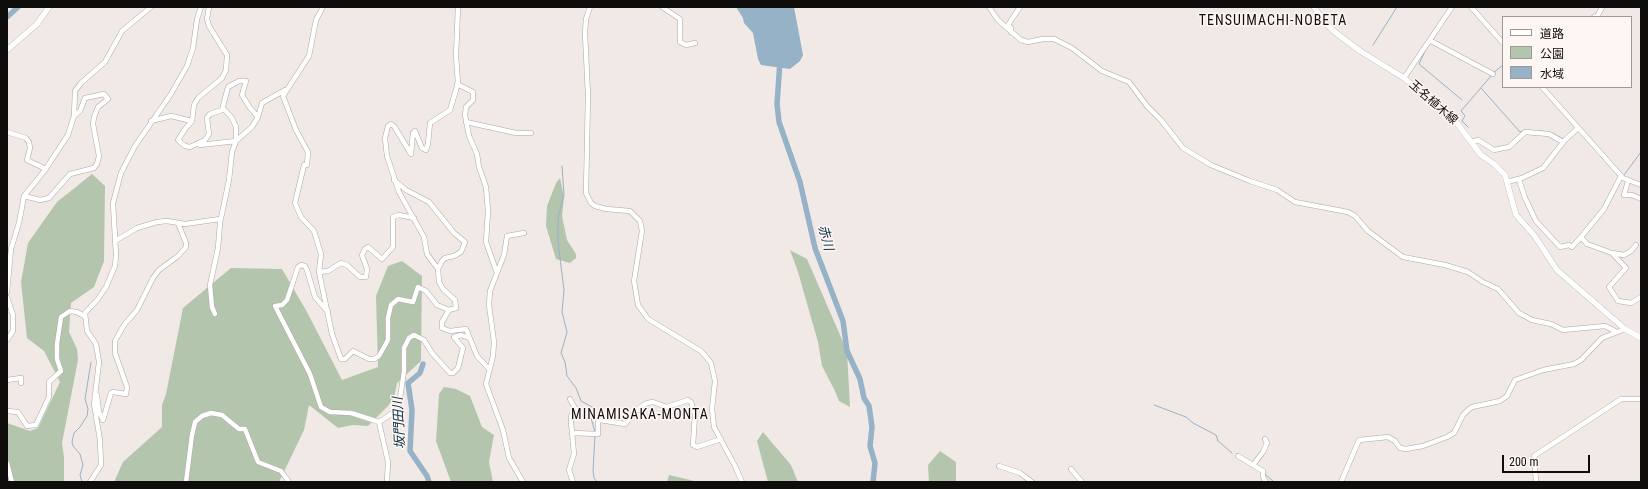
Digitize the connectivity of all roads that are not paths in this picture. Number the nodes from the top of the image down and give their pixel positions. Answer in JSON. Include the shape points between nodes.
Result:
{"nodes":[{"id":1,"x":49,"y":7,"type":"edge"},
{"id":2,"x":151,"y":7,"type":"edge"},
{"id":3,"x":201,"y":7,"type":"edge"},
{"id":4,"x":209,"y":7,"type":"edge"},
{"id":5,"x":324,"y":7,"type":"edge"},
{"id":6,"x":458,"y":7,"type":"edge"},
{"id":7,"x":590,"y":7,"type":"edge"},
{"id":8,"x":662,"y":7,"type":"edge"},
{"id":9,"x":989,"y":7,"type":"edge"},
{"id":10,"x":1020,"y":7,"type":"edge"},
{"id":11,"x":1314,"y":7,"type":"edge"},
{"id":12,"x":1452,"y":7,"type":"edge"},
{"id":13,"x":1471,"y":7,"type":"edge"},
{"id":14,"x":1602,"y":7,"type":"edge"},
{"id":15,"x":1596,"y":16,"type":"edge"},
{"id":16,"x":1011,"y":32,"type":"junction"},
{"id":17,"x":1431,"y":41,"type":"junction"},
{"id":18,"x":1502,"y":42,"type":"edge"},
{"id":19,"x":695,"y":43,"type":"dead end"},
{"id":20,"x":7,"y":50,"type":"edge"},
{"id":21,"x":1493,"y":74,"type":"dead end"},
{"id":22,"x":1404,"y":78,"type":"junction"},
{"id":23,"x":457,"y":84,"type":"junction"},
{"id":24,"x":1544,"y":88,"type":"edge"},
{"id":25,"x":286,"y":90,"type":"junction"},
{"id":26,"x":223,"y":108,"type":"junction"},
{"id":27,"x":74,"y":116,"type":"junction"},
{"id":28,"x":258,"y":117,"type":"junction"},
{"id":29,"x":151,"y":121,"type":"junction"},
{"id":30,"x":192,"y":121,"type":"junction"},
{"id":31,"x":466,"y":122,"type":"junction"},
{"id":32,"x":1578,"y":128,"type":"junction"},
{"id":33,"x":7,"y":132,"type":"edge"},
{"id":34,"x":531,"y":133,"type":"dead end"},
{"id":35,"x":236,"y":140,"type":"junction"},
{"id":36,"x":1471,"y":142,"type":"junction"},
{"id":37,"x":1563,"y":142,"type":"junction"},
{"id":38,"x":198,"y":145,"type":"junction"},
{"id":39,"x":46,"y":168,"type":"junction"},
{"id":40,"x":1621,"y":176,"type":"junction"},
{"id":41,"x":394,"y":180,"type":"junction"},
{"id":42,"x":1519,"y":180,"type":"junction"},
{"id":43,"x":1628,"y":181,"type":"junction"},
{"id":44,"x":1507,"y":182,"type":"junction"},
{"id":45,"x":1641,"y":186,"type":"edge"},
{"id":46,"x":24,"y":196,"type":"junction"},
{"id":47,"x":1641,"y":199,"type":"edge"},
{"id":48,"x":414,"y":218,"type":"junction"},
{"id":49,"x":220,"y":219,"type":"junction"},
{"id":50,"x":178,"y":223,"type":"junction"},
{"id":51,"x":524,"y":233,"type":"dead end"},
{"id":52,"x":1581,"y":237,"type":"junction"},
{"id":53,"x":115,"y":241,"type":"junction"},
{"id":54,"x":1636,"y":245,"type":"dead end"},
{"id":55,"x":1612,"y":253,"type":"junction"},
{"id":56,"x":438,"y":269,"type":"junction"},
{"id":57,"x":320,"y":272,"type":"junction"},
{"id":58,"x":497,"y":273,"type":"junction"},
{"id":59,"x":7,"y":292,"type":"edge"},
{"id":60,"x":7,"y":297,"type":"edge"},
{"id":61,"x":1641,"y":297,"type":"edge"},
{"id":62,"x":449,"y":310,"type":"junction"},
{"id":63,"x":328,"y":312,"type":"junction"},
{"id":64,"x":215,"y":314,"type":"dead end"},
{"id":65,"x":84,"y":316,"type":"junction"},
{"id":66,"x":1625,"y":329,"type":"junction"},
{"id":67,"x":1616,"y":331,"type":"junction"},
{"id":68,"x":470,"y":338,"type":"junction"},
{"id":69,"x":1641,"y":338,"type":"edge"},
{"id":70,"x":7,"y":340,"type":"edge"},
{"id":71,"x":489,"y":369,"type":"junction"},
{"id":72,"x":7,"y":380,"type":"edge"},
{"id":73,"x":21,"y":383,"type":"dead end"},
{"id":74,"x":96,"y":385,"type":"junction"},
{"id":75,"x":1641,"y":399,"type":"edge"},
{"id":76,"x":570,"y":400,"type":"dead end"},
{"id":77,"x":7,"y":411,"type":"edge"},
{"id":78,"x":379,"y":422,"type":"junction"},
{"id":79,"x":573,"y":433,"type":"junction"},
{"id":80,"x":1265,"y":439,"type":"dead end"},
{"id":81,"x":720,"y":440,"type":"junction"},
{"id":82,"x":1238,"y":456,"type":"dead end"},
{"id":83,"x":7,"y":464,"type":"edge"},
{"id":84,"x":1253,"y":465,"type":"junction"},
{"id":85,"x":999,"y":466,"type":"dead end"},
{"id":86,"x":1071,"y":469,"type":"dead end"},
{"id":87,"x":12,"y":482,"type":"edge"},
{"id":88,"x":90,"y":482,"type":"edge"},
{"id":89,"x":186,"y":482,"type":"edge"},
{"id":90,"x":289,"y":482,"type":"edge"},
{"id":91,"x":387,"y":482,"type":"edge"},
{"id":92,"x":523,"y":482,"type":"edge"},
{"id":93,"x":573,"y":482,"type":"edge"},
{"id":94,"x":742,"y":482,"type":"edge"},
{"id":95,"x":1032,"y":482,"type":"edge"},
{"id":96,"x":1082,"y":482,"type":"edge"},
{"id":97,"x":1266,"y":482,"type":"edge"},
{"id":98,"x":1341,"y":482,"type":"edge"},
{"id":99,"x":1536,"y":482,"type":"edge"}],
"edges":[{"from":1,"to":20,"type":"main road","via":[[38,24]]},
{"from":2,"to":27,"type":"street","via":[[122,31],[105,62],[78,86],[75,91]]},
{"from":3,"to":29,"type":"street","via":[[187,66]]},
{"from":4,"to":30,"type":"street","via":[[210,26],[227,55],[226,70],[222,78],[198,98],[194,105]]},
{"from":5,"to":25,"type":"street","via":[[316,20],[309,56],[296,79]]},
{"from":6,"to":23,"type":"street"},
{"from":7,"to":81,"type":"street","via":[[585,33],[588,95],[586,193],[595,206],[630,211],[640,221],[642,231],[634,281],[637,302],[644,315],[654,324],[701,351],[708,358],[715,374],[712,420]]},
{"from":8,"to":19,"type":"street","via":[[680,19],[680,42],[686,45]]},
{"from":9,"to":16,"type":"street"},
{"from":10,"to":16,"type":"street","via":[[1008,25]]},
{"from":11,"to":22,"type":"main road","name":"玉名植木線","via":[[1336,34]]},
{"from":12,"to":17,"type":"street"},
{"from":13,"to":18,"type":"street"},
{"from":14,"to":15,"type":"street"},
{"from":16,"to":67,"type":"street","via":[[1025,42],[1054,39],[1072,48],[1102,71],[1129,82],[1183,148],[1211,165],[1277,190],[1295,202],[1348,212],[1368,231],[1403,257],[1468,272],[1498,289],[1522,315],[1532,320],[1551,324],[1563,330],[1605,326]]},
{"from":17,"to":21,"type":"street"},
{"from":17,"to":22,"type":"street"},
{"from":22,"to":36,"type":"main road","name":"玉名植木線","via":[[1456,122]]},
{"from":23,"to":31,"type":"street","via":[[474,95],[466,107]]},
{"from":23,"to":41,"type":"street","via":[[450,110],[430,123],[426,150],[422,148],[415,131],[411,154],[394,126],[388,126],[386,149]]},
{"from":24,"to":32,"type":"street"},
{"from":25,"to":28,"type":"street","via":[[262,103]]},
{"from":25,"to":57,"type":"street","via":[[283,100],[308,156],[295,203],[301,217],[310,225],[316,238],[321,254]]},
{"from":26,"to":28,"type":"street","via":[[228,87],[239,81],[246,81],[242,95]]},
{"from":26,"to":35,"type":"street","via":[[236,127]]},
{"from":26,"to":38,"type":"street","via":[[207,118],[208,134]]},
{"from":27,"to":39,"type":"street","via":[[68,135]]},
{"from":27,"to":46,"type":"street","via":[[80,111],[84,98],[104,94],[108,99],[98,107],[92,124],[99,156],[97,164],[94,168],[70,174],[49,198],[40,200]]},
{"from":28,"to":35,"type":"street","via":[[252,127]]},
{"from":29,"to":30,"type":"street","via":[[171,116]]},
{"from":29,"to":53,"type":"street","via":[[127,159],[117,184],[112,215]]},
{"from":30,"to":38,"type":"street","via":[[178,140],[185,146]]},
{"from":31,"to":34,"type":"street","via":[[516,133]]},
{"from":31,"to":58,"type":"street","via":[[486,187],[486,242]]},
{"from":32,"to":37,"type":"street"},
{"from":32,"to":40,"type":"street"},
{"from":33,"to":39,"type":"street","via":[[26,138],[30,148],[27,160]]},
{"from":35,"to":38,"type":"street"},
{"from":35,"to":49,"type":"street"},
{"from":36,"to":37,"type":"street","via":[[1478,140],[1494,150],[1509,147],[1525,132],[1549,134]]},
{"from":36,"to":44,"type":"main road","name":"玉名植木線","via":[[1481,155],[1502,171]]},
{"from":37,"to":42,"type":"street","via":[[1547,165]]},
{"from":39,"to":46,"type":"street"},
{"from":40,"to":43,"type":"street"},
{"from":40,"to":52,"type":"street","via":[[1604,209]]},
{"from":41,"to":48,"type":"street"},
{"from":41,"to":56,"type":"street","via":[[406,190],[429,202],[454,234],[465,242],[461,252],[445,258]]},
{"from":42,"to":44,"type":"street"},
{"from":42,"to":52,"type":"street","via":[[1536,220],[1557,245],[1572,246]]},
{"from":43,"to":45,"type":"street"},
{"from":43,"to":47,"type":"street","via":[[1624,195]]},
{"from":44,"to":66,"type":"main road","name":"玉名植木線","via":[[1516,216],[1538,239],[1557,270]]},
{"from":46,"to":59,"type":"street","via":[[19,223],[10,249]]},
{"from":48,"to":56,"type":"street","via":[[426,241],[427,254]]},
{"from":48,"to":57,"type":"street","via":[[399,215],[394,218],[393,247],[382,259],[368,247],[365,249],[362,256],[367,269],[366,277],[360,277],[348,265],[342,263],[328,271]]},
{"from":49,"to":50,"type":"street"},
{"from":49,"to":64,"type":"street","via":[[218,248],[210,285],[210,297]]},
{"from":50,"to":53,"type":"street","via":[[167,221],[148,224]]},
{"from":50,"to":74,"type":"street","via":[[186,248],[156,274],[137,310],[117,337],[115,353],[127,387],[126,394],[111,393],[103,420],[99,412]]},
{"from":51,"to":58,"type":"street","via":[[507,236],[504,255]]},
{"from":52,"to":55,"type":"street","via":[[1587,244]]},
{"from":53,"to":65,"type":"street","via":[[116,255],[112,274],[98,299]]},
{"from":54,"to":55,"type":"street","via":[[1632,252]]},
{"from":55,"to":61,"type":"street","via":[[1626,269],[1610,288],[1618,301],[1631,303]]},
{"from":56,"to":62,"type":"street","via":[[439,282],[456,304],[455,309]]},
{"from":57,"to":63,"type":"street"},
{"from":58,"to":71,"type":"street","via":[[489,296],[494,342]]},
{"from":60,"to":70,"type":"street","via":[[13,315],[12,331]]},
{"from":62,"to":63,"type":"street","via":[[437,305],[426,291],[418,286],[413,302],[398,299],[394,301],[389,309],[388,340],[382,353],[374,359],[353,351],[345,359],[341,359],[332,334]]},
{"from":62,"to":68,"type":"street","via":[[442,322],[442,328],[450,331],[466,329]]},
{"from":63,"to":78,"type":"street","via":[[315,297],[307,270],[301,265],[298,267],[287,300],[282,305],[275,306],[310,374],[321,407],[330,412],[351,413]]},
{"from":65,"to":74,"type":"street","via":[[87,331],[96,344],[98,354]]},
{"from":65,"to":77,"type":"street","via":[[70,310],[61,317],[57,344],[60,371],[49,382],[49,396],[36,425],[27,426],[18,412]]},
{"from":66,"to":67,"type":"street"},
{"from":66,"to":69,"type":"main road","name":"玉名植木線"},
{"from":67,"to":98,"type":"street","via":[[1602,338],[1574,364],[1543,370],[1515,380],[1510,393],[1500,401],[1468,410],[1454,433],[1447,437],[1406,449],[1400,448],[1388,437],[1359,440]]},
{"from":68,"to":71,"type":"street","via":[[477,356]]},
{"from":68,"to":78,"type":"street","via":[[461,335],[454,337],[463,348],[458,368],[453,373],[450,373],[432,353],[424,340],[414,335],[409,338],[404,348],[404,371],[399,405],[396,411]]},
{"from":71,"to":92,"type":"street","via":[[486,388],[503,430],[509,458]]},
{"from":72,"to":73,"type":"street","via":[[21,378]]},
{"from":74,"to":88,"type":"street","via":[[94,410],[100,440],[100,465]]},
{"from":75,"to":99,"type":"street","via":[[1620,399],[1534,456]]},
{"from":76,"to":79,"type":"street","via":[[576,410],[571,416]]},
{"from":78,"to":91,"type":"street","via":[[388,462]]},
{"from":79,"to":81,"type":"street","via":[[598,434],[598,422],[625,424],[647,403],[654,402],[667,407],[688,400],[695,414],[693,445],[696,447]]},
{"from":79,"to":93,"type":"street","via":[[574,454],[569,470]]},
{"from":80,"to":84,"type":"street","via":[[1267,443],[1263,452]]},
{"from":81,"to":94,"type":"street"},
{"from":82,"to":84,"type":"street"},
{"from":83,"to":87,"type":"street"},
{"from":84,"to":97,"type":"street","via":[[1264,474]]},
{"from":85,"to":95,"type":"street","via":[[1020,473]]},
{"from":86,"to":96,"type":"street"},
{"from":89,"to":90,"type":"street","via":[[195,422],[211,413],[222,415],[239,430],[245,429],[258,462],[281,471]]}]}
